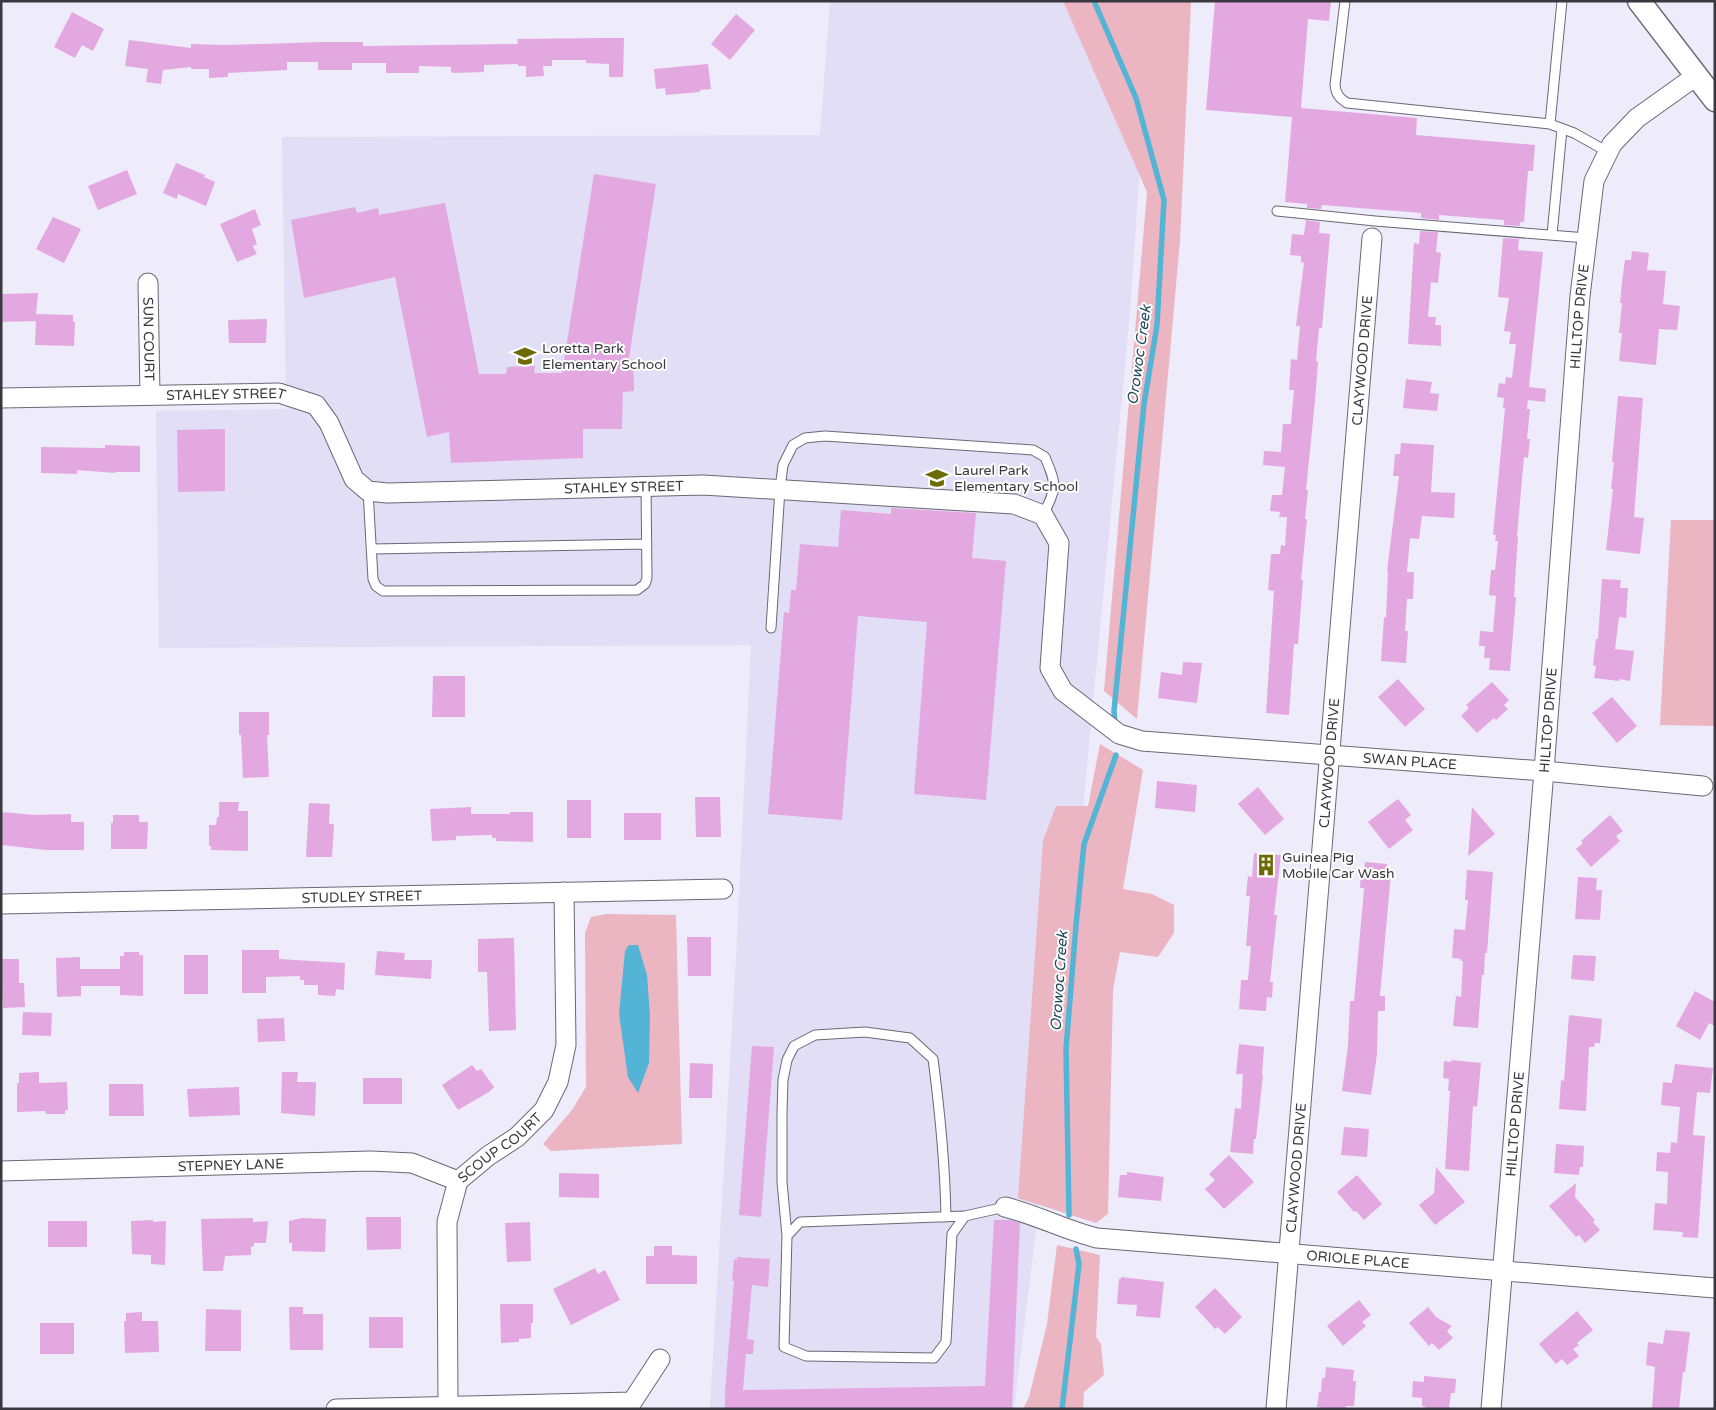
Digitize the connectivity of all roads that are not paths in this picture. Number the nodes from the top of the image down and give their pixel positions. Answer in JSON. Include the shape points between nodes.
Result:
{"nodes":[{"id":1,"x":1345,"y":1,"type":"edge"},
{"id":2,"x":1562,"y":1,"type":"edge"},
{"id":3,"x":1639,"y":1,"type":"edge"},
{"id":4,"x":1696,"y":76,"type":"junction"},
{"id":5,"x":1715,"y":100,"type":"edge"},
{"id":6,"x":1550,"y":124,"type":"junction"},
{"id":7,"x":1562,"y":129,"type":"junction"},
{"id":8,"x":1608,"y":152,"type":"junction"},
{"id":9,"x":1277,"y":211,"type":"dead end"},
{"id":10,"x":1552,"y":235,"type":"junction"},
{"id":11,"x":1372,"y":238,"type":"dead end"},
{"id":12,"x":1588,"y":238,"type":"junction"},
{"id":13,"x":148,"y":283,"type":"dead end"},
{"id":14,"x":150,"y":395,"type":"junction"},
{"id":15,"x":1,"y":398,"type":"edge"},
{"id":16,"x":646,"y":486,"type":"junction"},
{"id":17,"x":780,"y":490,"type":"junction"},
{"id":18,"x":368,"y":491,"type":"junction"},
{"id":19,"x":1043,"y":515,"type":"junction"},
{"id":20,"x":647,"y":544,"type":"junction"},
{"id":21,"x":372,"y":549,"type":"junction"},
{"id":22,"x":771,"y":628,"type":"dead end"},
{"id":23,"x":1331,"y":754,"type":"junction"},
{"id":24,"x":1544,"y":770,"type":"junction"},
{"id":25,"x":1703,"y":786,"type":"dead end"},
{"id":26,"x":723,"y":889,"type":"dead end"},
{"id":27,"x":564,"y":892,"type":"junction"},
{"id":28,"x":1,"y":904,"type":"edge"},
{"id":29,"x":1,"y":1171,"type":"edge"},
{"id":30,"x":458,"y":1182,"type":"junction"},
{"id":31,"x":1005,"y":1207,"type":"joint"},
{"id":32,"x":965,"y":1216,"type":"junction"},
{"id":33,"x":946,"y":1217,"type":"junction"},
{"id":34,"x":787,"y":1236,"type":"junction"},
{"id":35,"x":1289,"y":1254,"type":"junction"},
{"id":36,"x":1502,"y":1271,"type":"junction"},
{"id":37,"x":1715,"y":1288,"type":"edge"},
{"id":38,"x":660,"y":1359,"type":"dead end"},
{"id":39,"x":448,"y":1406,"type":"junction"},
{"id":40,"x":336,"y":1409,"type":"edge"},
{"id":41,"x":1276,"y":1409,"type":"edge"},
{"id":42,"x":1491,"y":1409,"type":"edge"}],
"edges":[{"from":1,"to":6,"type":"lane","via":[[1335,84],[1339,98],[1347,103]]},
{"from":2,"to":6,"type":"lane"},
{"from":3,"to":4,"type":"street"},
{"from":4,"to":5,"type":"street"},
{"from":4,"to":8,"type":"street","name":"HILLTOP DRIVE","via":[[1637,118]]},
{"from":6,"to":7,"type":"lane"},
{"from":7,"to":8,"type":"lane"},
{"from":7,"to":10,"type":"lane"},
{"from":8,"to":12,"type":"street","name":"HILLTOP DRIVE","via":[[1594,181]]},
{"from":9,"to":10,"type":"lane"},
{"from":10,"to":12,"type":"lane"},
{"from":11,"to":23,"type":"street","name":"CLAYWOOD DRIVE"},
{"from":12,"to":24,"type":"street","name":"HILLTOP DRIVE","via":[[1580,296]]},
{"from":13,"to":14,"type":"street","name":"SUN COURT"},
{"from":14,"to":15,"type":"street","name":"STAHLEY STREET"},
{"from":14,"to":18,"type":"street","name":"STAHLEY STREET","via":[[279,393],[316,406],[329,423],[354,479]]},
{"from":16,"to":17,"type":"street","name":"STAHLEY STREET","via":[[703,485]]},
{"from":16,"to":18,"type":"street","name":"STAHLEY STREET"},
{"from":16,"to":20,"type":"lane"},
{"from":17,"to":19,"type":"street","name":"STAHLEY STREET","via":[[1014,504]]},
{"from":17,"to":19,"type":"lane","via":[[783,465],[793,445],[805,438],[826,436],[1033,450],[1045,456],[1054,478],[1054,493]]},
{"from":17,"to":22,"type":"lane"},
{"from":18,"to":21,"type":"lane"},
{"from":19,"to":23,"type":"street","name":"SWAN PLACE","via":[[1058,543],[1050,668],[1063,691],[1118,734],[1142,741]]},
{"from":20,"to":21,"type":"lane"},
{"from":20,"to":21,"type":"lane","via":[[647,578],[637,590],[383,591],[376,586],[374,579]]},
{"from":23,"to":24,"type":"street","name":"SWAN PLACE"},
{"from":23,"to":35,"type":"street","name":"CLAYWOOD DRIVE"},
{"from":24,"to":25,"type":"street","name":"SWAN PLACE"},
{"from":24,"to":36,"type":"street","name":"HILLTOP DRIVE"},
{"from":26,"to":27,"type":"street","name":"STUDLEY STREET"},
{"from":27,"to":28,"type":"street","name":"STUDLEY STREET"},
{"from":27,"to":30,"type":"street","name":"SCOUP COURT","via":[[566,1045],[558,1082],[544,1110],[516,1137]]},
{"from":29,"to":30,"type":"street","name":"STEPNEY LANE","via":[[371,1161],[412,1164]]},
{"from":30,"to":39,"type":"street","name":"SCOUP COURT","via":[[447,1222]]},
{"from":31,"to":32,"type":"lane"},
{"from":31,"to":35,"type":"street","name":"ORIOLE PLACE","via":[[1097,1238]]},
{"from":32,"to":33,"type":"lane"},
{"from":32,"to":34,"type":"lane","via":[[952,1234],[946,1342],[934,1358],[806,1356],[784,1347]]},
{"from":33,"to":34,"type":"lane","via":[[800,1222]]},
{"from":33,"to":34,"type":"lane","via":[[933,1059],[910,1038],[865,1032],[815,1034],[794,1046],[783,1080],[782,1182]]},
{"from":35,"to":36,"type":"street","name":"ORIOLE PLACE"},
{"from":35,"to":41,"type":"street","name":"CLAYWOOD DRIVE"},
{"from":36,"to":37,"type":"street","name":"ORIOLE PLACE"},
{"from":36,"to":42,"type":"street","name":"HILLTOP DRIVE"},
{"from":38,"to":39,"type":"street","via":[[632,1402]]},
{"from":39,"to":40,"type":"street"}]}
